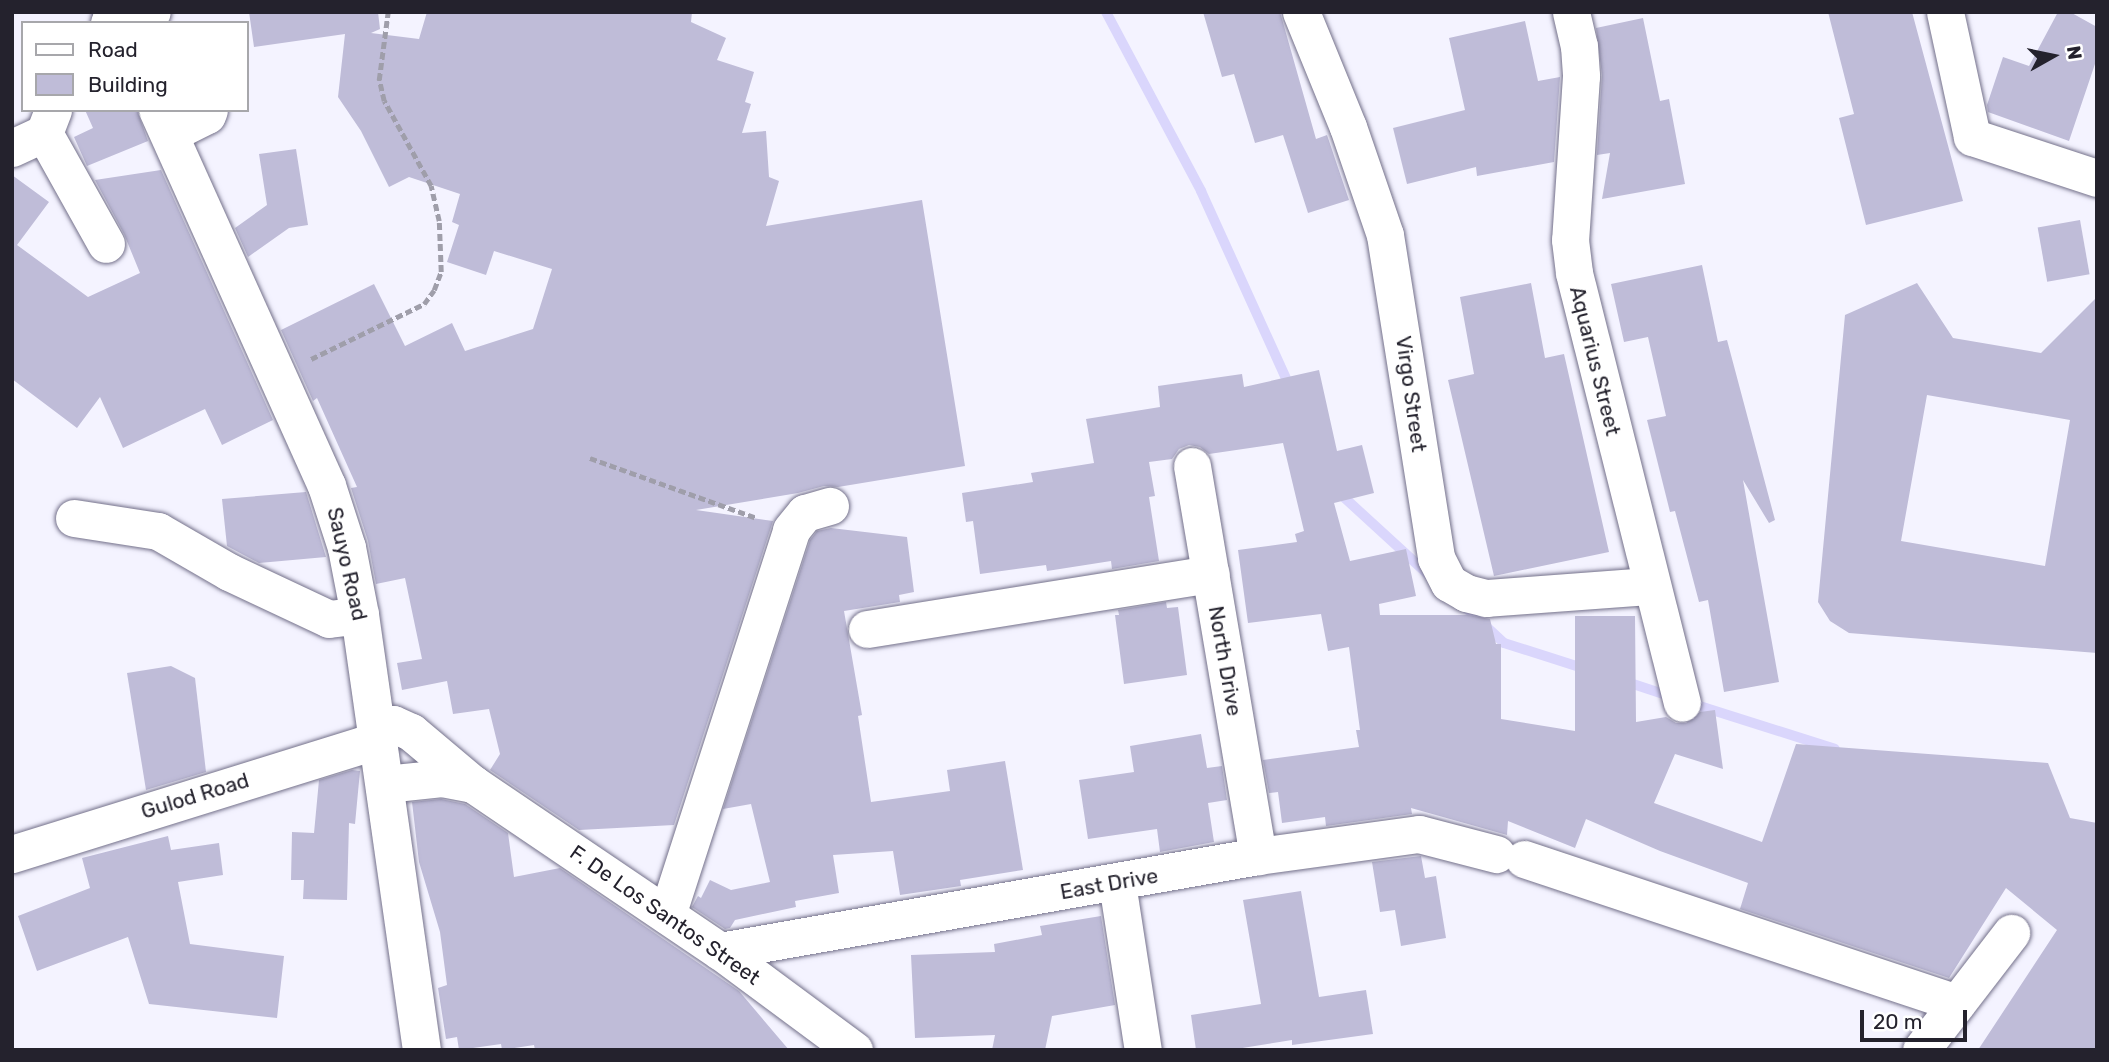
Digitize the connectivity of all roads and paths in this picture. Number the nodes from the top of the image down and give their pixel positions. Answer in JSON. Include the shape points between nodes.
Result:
{"nodes":[{"id":1,"x":388,"y":12,"type":"edge"},
{"id":2,"x":1301,"y":12,"type":"edge"},
{"id":3,"x":1571,"y":12,"type":"edge"},
{"id":4,"x":1945,"y":12,"type":"edge"},
{"id":5,"x":208,"y":112,"type":"edge"},
{"id":6,"x":163,"y":122,"type":"edge"},
{"id":7,"x":36,"y":131,"type":"edge"},
{"id":8,"x":2097,"y":178,"type":"edge"},
{"id":9,"x":106,"y":244,"type":"dead end"},
{"id":10,"x":278,"y":374,"type":"junction"},
{"id":11,"x":590,"y":458,"type":"dead end"},
{"id":12,"x":1192,"y":466,"type":"dead end"},
{"id":13,"x":830,"y":506,"type":"dead end"},
{"id":14,"x":74,"y":518,"type":"dead end"},
{"id":15,"x":790,"y":530,"type":"junction"},
{"id":16,"x":1211,"y":574,"type":"junction"},
{"id":17,"x":1651,"y":586,"type":"junction"},
{"id":18,"x":360,"y":615,"type":"junction"},
{"id":19,"x":867,"y":629,"type":"dead end"},
{"id":20,"x":1682,"y":703,"type":"dead end"},
{"id":21,"x":377,"y":732,"type":"junction"},
{"id":22,"x":385,"y":784,"type":"junction"},
{"id":23,"x":473,"y":784,"type":"junction"},
{"id":24,"x":12,"y":854,"type":"edge"},
{"id":25,"x":1258,"y":856,"type":"junction"},
{"id":26,"x":1117,"y":883,"type":"junction"},
{"id":27,"x":667,"y":915,"type":"junction"},
{"id":28,"x":2011,"y":933,"type":"dead end"},
{"id":29,"x":720,"y":951,"type":"junction"},
{"id":30,"x":1957,"y":1003,"type":"junction"},
{"id":31,"x":422,"y":1050,"type":"edge"},
{"id":32,"x":853,"y":1050,"type":"edge"},
{"id":33,"x":1143,"y":1050,"type":"edge"},
{"id":34,"x":1921,"y":1050,"type":"edge"}],
"edges":[{"from":1,"to":10,"type":"path","via":[[379,79],[384,102],[430,186],[439,221],[441,272],[424,304]]},
{"from":2,"to":17,"type":"street","name":"Virgo Street","via":[[1349,127],[1385,235],[1436,558],[1449,583],[1486,598]]},
{"from":3,"to":17,"type":"street","name":"Aquarius Street","via":[[1581,76],[1570,240],[1574,273]]},
{"from":4,"to":8,"type":"street","via":[[1972,137]]},
{"from":5,"to":6,"type":"street"},
{"from":6,"to":10,"type":"main road","name":"Sauyo Road"},
{"from":7,"to":9,"type":"street"},
{"from":10,"to":18,"type":"main road","name":"Sauyo Road","via":[[327,486],[347,548]]},
{"from":11,"to":15,"type":"path"},
{"from":12,"to":16,"type":"street","name":"North Drive"},
{"from":13,"to":15,"type":"street","via":[[805,513]]},
{"from":14,"to":18,"type":"street","via":[[158,531],[229,572],[329,619]]},
{"from":15,"to":27,"type":"street"},
{"from":16,"to":19,"type":"street"},
{"from":16,"to":25,"type":"street","name":"North Drive"},
{"from":17,"to":20,"type":"street","name":"Aquarius Street"},
{"from":18,"to":21,"type":"main road","name":"Sauyo Road"},
{"from":21,"to":22,"type":"main road","name":"Sauyo Road"},
{"from":21,"to":23,"type":"street","name":"F. De Los Santos Street","via":[[393,724],[411,732]]},
{"from":21,"to":24,"type":"street","name":"Gulod Road"},
{"from":22,"to":23,"type":"street","name":"F. De Los Santos Street","via":[[442,778]]},
{"from":22,"to":31,"type":"main road","name":"Sauyo Road"},
{"from":23,"to":27,"type":"street","name":"F. De Los Santos Street"},
{"from":25,"to":26,"type":"street","name":"East Drive"},
{"from":25,"to":30,"type":"street","name":"East Drive","via":[[1419,834],[1510,856]]},
{"from":26,"to":29,"type":"street","name":"East Drive"},
{"from":26,"to":33,"type":"street"},
{"from":27,"to":29,"type":"street","name":"F. De Los Santos Street"},
{"from":28,"to":30,"type":"street"},
{"from":29,"to":32,"type":"street","name":"F. De Los Santos Street"},
{"from":30,"to":34,"type":"street"}]}
